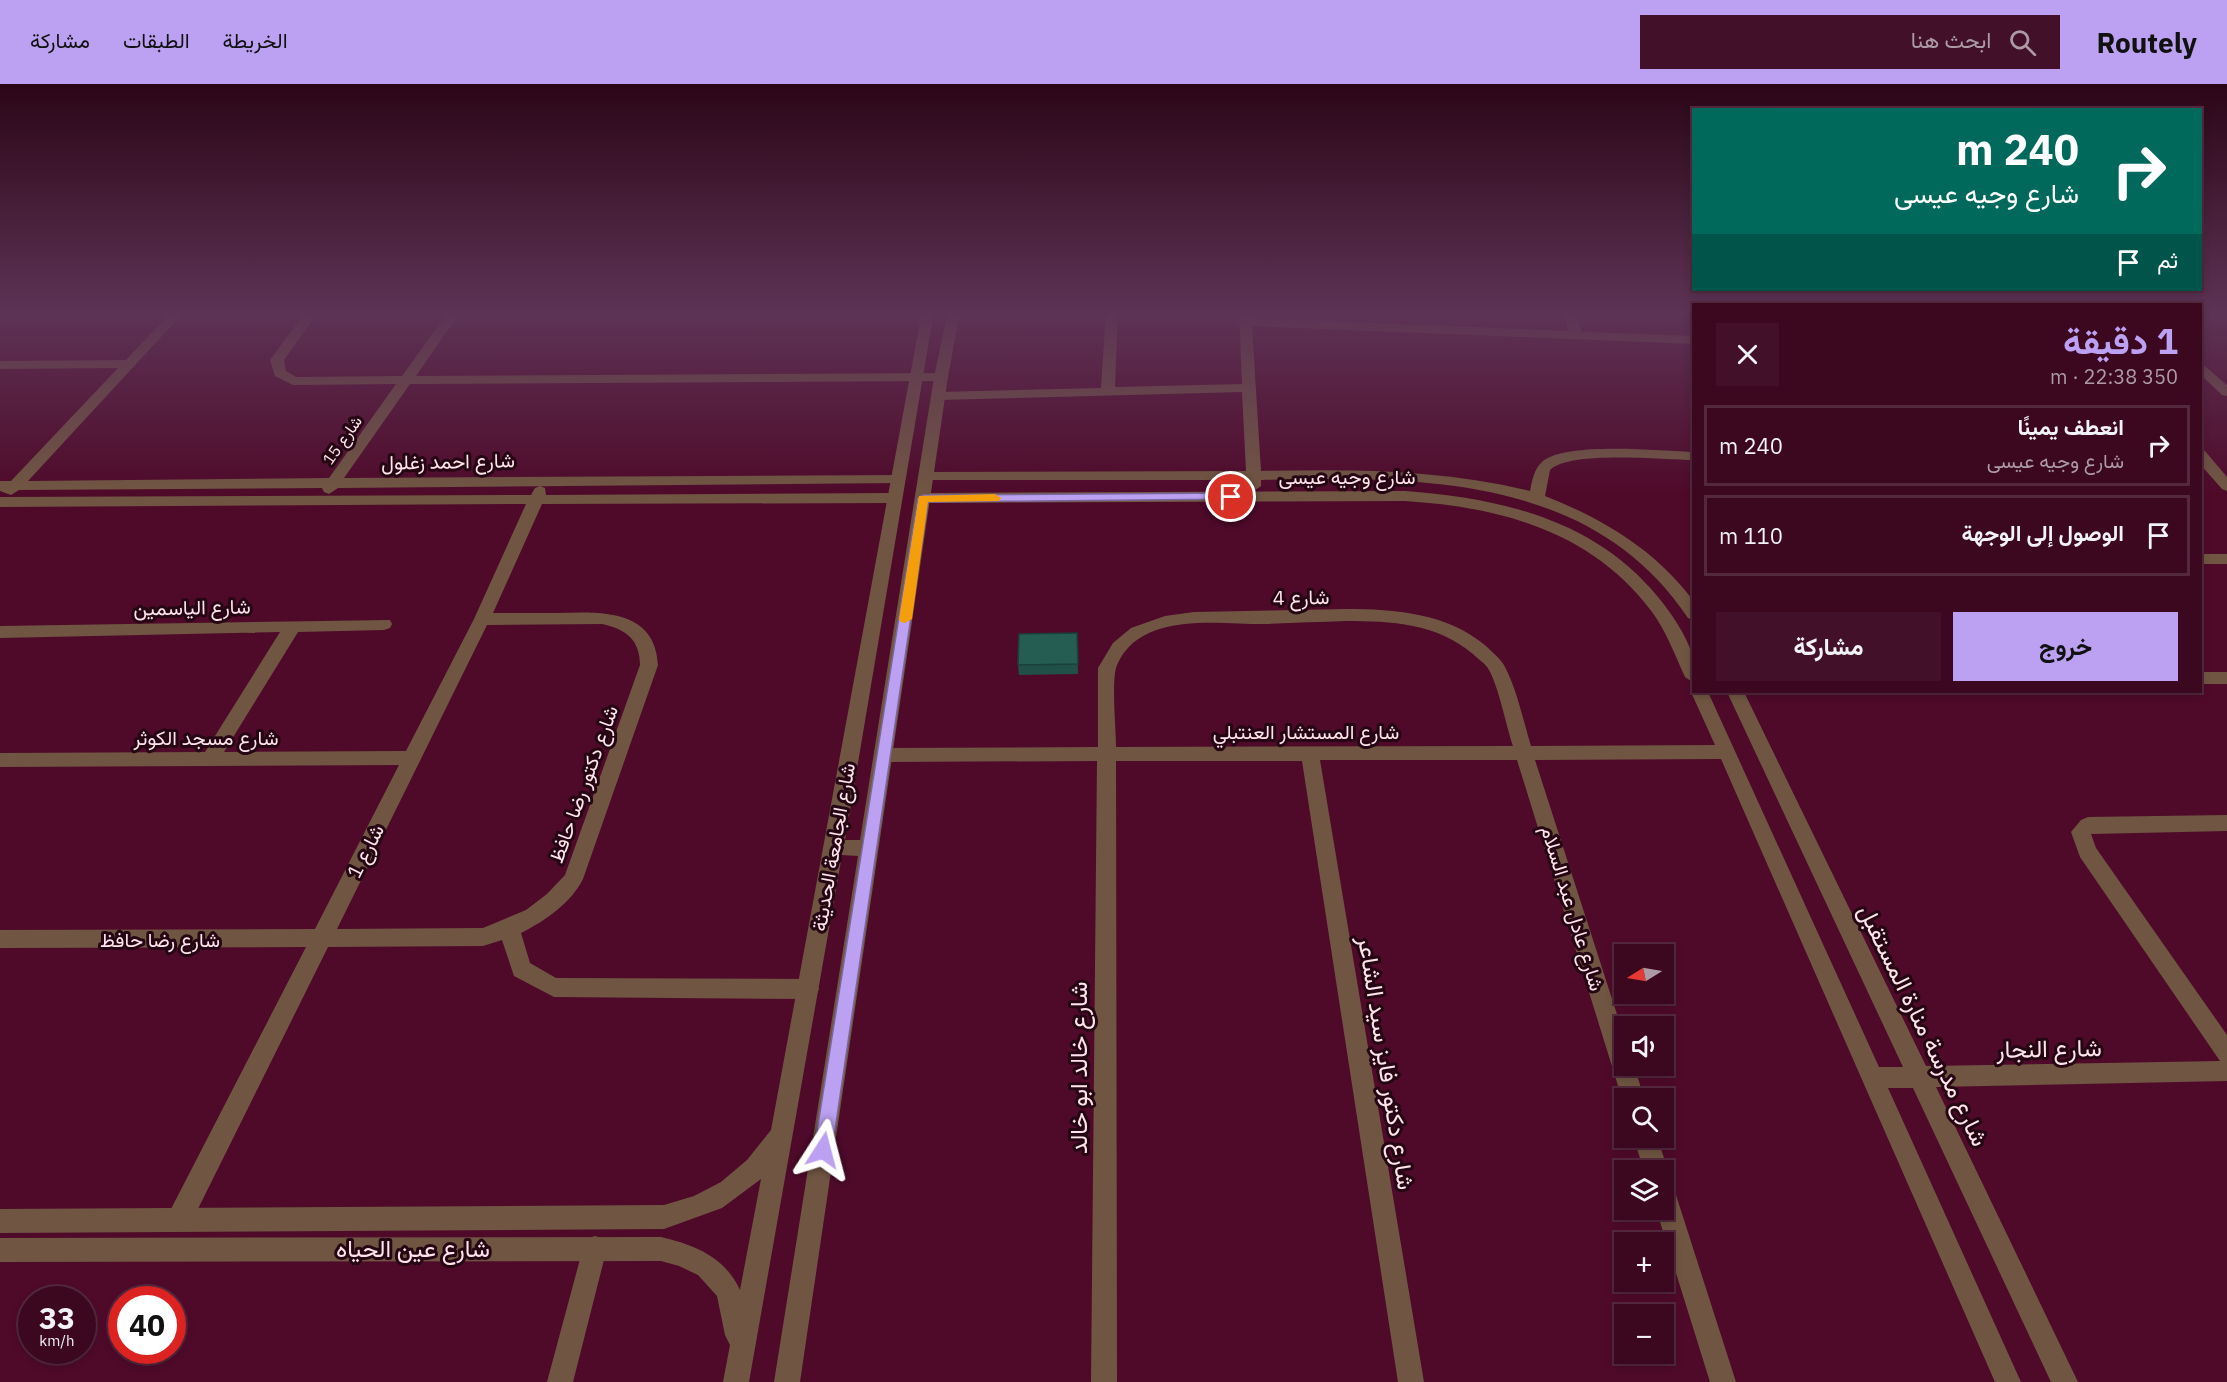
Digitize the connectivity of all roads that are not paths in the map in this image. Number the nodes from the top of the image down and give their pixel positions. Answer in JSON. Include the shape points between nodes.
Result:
{"nodes":[{"id":1,"x":120,"y":372,"type":"edge"},
{"id":2,"x":280,"y":372,"type":"edge"},
{"id":3,"x":412,"y":372,"type":"edge"},
{"id":4,"x":915,"y":372,"type":"edge"},
{"id":5,"x":942,"y":372,"type":"edge"},
{"id":6,"x":1109,"y":372,"type":"edge"},
{"id":7,"x":1248,"y":372,"type":"edge"},
{"id":8,"x":2206,"y":372,"type":"edge"},
{"id":9,"x":914,"y":377,"type":"junction"},
{"id":10,"x":405,"y":382,"type":"junction"},
{"id":11,"x":939,"y":386,"type":"junction"},
{"id":12,"x":1249,"y":388,"type":"junction"},
{"id":13,"x":1108,"y":392,"type":"junction"},
{"id":14,"x":2227,"y":392,"type":"edge"},
{"id":15,"x":1692,"y":456,"type":"edge"},
{"id":16,"x":2202,"y":456,"type":"edge"},
{"id":17,"x":1253,"y":476,"type":"junction"},
{"id":18,"x":926,"y":477,"type":"junction"},
{"id":19,"x":897,"y":478,"type":"junction"},
{"id":20,"x":545,"y":481,"type":"junction"},
{"id":21,"x":334,"y":483,"type":"junction"},
{"id":22,"x":7,"y":486,"type":"edge"},
{"id":23,"x":2227,"y":486,"type":"edge"},
{"id":24,"x":1254,"y":497,"type":"junction"},
{"id":25,"x":1537,"y":497,"type":"junction"},
{"id":26,"x":894,"y":498,"type":"junction"},
{"id":27,"x":923,"y":498,"type":"junction"},
{"id":28,"x":536,"y":500,"type":"junction"},
{"id":29,"x":321,"y":501,"type":"junction"},
{"id":30,"x":0,"y":502,"type":"edge"},
{"id":31,"x":2227,"y":558,"type":"edge"},
{"id":32,"x":2202,"y":559,"type":"edge"},
{"id":33,"x":1692,"y":611,"type":"edge"},
{"id":34,"x":482,"y":619,"type":"junction"},
{"id":35,"x":384,"y":624,"type":"dead end"},
{"id":36,"x":292,"y":627,"type":"junction"},
{"id":37,"x":0,"y":632,"type":"edge"},
{"id":38,"x":1692,"y":673,"type":"edge"},
{"id":39,"x":2202,"y":678,"type":"edge"},
{"id":40,"x":2227,"y":678,"type":"edge"},
{"id":41,"x":1700,"y":693,"type":"edge"},
{"id":42,"x":1735,"y":693,"type":"edge"},
{"id":43,"x":1727,"y":752,"type":"junction"},
{"id":44,"x":1310,"y":753,"type":"junction"},
{"id":45,"x":1524,"y":753,"type":"junction"},
{"id":46,"x":1106,"y":754,"type":"junction"},
{"id":47,"x":885,"y":755,"type":"junction"},
{"id":48,"x":412,"y":758,"type":"junction"},
{"id":49,"x":210,"y":759,"type":"junction"},
{"id":50,"x":0,"y":760,"type":"edge"},
{"id":51,"x":2227,"y":823,"type":"edge"},
{"id":52,"x":834,"y":848,"type":"junction"},
{"id":53,"x":870,"y":849,"type":"junction"},
{"id":54,"x":510,"y":930,"type":"junction"},
{"id":55,"x":0,"y":939,"type":"edge"},
{"id":56,"x":320,"y":940,"type":"junction"},
{"id":57,"x":808,"y":989,"type":"junction"},
{"id":58,"x":2227,"y":1053,"type":"edge"},
{"id":59,"x":2227,"y":1071,"type":"edge"},
{"id":60,"x":1872,"y":1078,"type":"junction"},
{"id":61,"x":1920,"y":1078,"type":"junction"},
{"id":62,"x":1630,"y":1088,"type":"edge"},
{"id":63,"x":782,"y":1126,"type":"junction"},
{"id":64,"x":180,"y":1218,"type":"junction"},
{"id":65,"x":1672,"y":1220,"type":"edge"},
{"id":66,"x":0,"y":1221,"type":"edge"},
{"id":67,"x":595,"y":1248,"type":"junction"},
{"id":68,"x":0,"y":1250,"type":"edge"},
{"id":69,"x":736,"y":1377,"type":"edge"},
{"id":70,"x":560,"y":1382,"type":"edge"},
{"id":71,"x":787,"y":1382,"type":"edge"},
{"id":72,"x":1104,"y":1382,"type":"edge"},
{"id":73,"x":1411,"y":1382,"type":"edge"},
{"id":74,"x":1723,"y":1382,"type":"edge"},
{"id":75,"x":2008,"y":1382,"type":"edge"},
{"id":76,"x":2065,"y":1382,"type":"edge"}],
"edges":[{"from":1,"to":22,"type":"street"},
{"from":2,"to":10,"type":"street","via":[[304,383]]},
{"from":3,"to":10,"type":"street","name":"شارع 15"},
{"from":4,"to":9,"type":"street","name":"شارع الجامعة الحديثة"},
{"from":5,"to":11,"type":"street","name":"شارع الجامعة الحديثة"},
{"from":6,"to":13,"type":"street"},
{"from":7,"to":12,"type":"street"},
{"from":8,"to":14,"type":"street"},
{"from":9,"to":10,"type":"street"},
{"from":9,"to":11,"type":"street"},
{"from":9,"to":19,"type":"street","name":"شارع الجامعة الحديثة"},
{"from":10,"to":21,"type":"street","name":"شارع 15"},
{"from":11,"to":13,"type":"street"},
{"from":11,"to":18,"type":"street","name":"شارع الجامعة الحديثة"},
{"from":12,"to":13,"type":"street"},
{"from":12,"to":17,"type":"street"},
{"from":15,"to":25,"type":"street","via":[[1571,455],[1550,462],[1540,474]]},
{"from":16,"to":23,"type":"street"},
{"from":17,"to":18,"type":"street","name":"شارع وجيه عيسى"},
{"from":17,"to":24,"type":"street"},
{"from":17,"to":25,"type":"street","name":"شارع وجيه عيسى","via":[[1427,475]]},
{"from":18,"to":27,"type":"street","name":"شارع الجامعة الحديثة"},
{"from":19,"to":20,"type":"street","name":"شارع احمد زغلول"},
{"from":19,"to":26,"type":"street","name":"شارع الجامعة الحديثة"},
{"from":20,"to":21,"type":"street","name":"شارع احمد زغلول"},
{"from":20,"to":28,"type":"street","name":"شارع 1"},
{"from":21,"to":22,"type":"street","name":"شارع احمد زغلول"},
{"from":21,"to":29,"type":"street","name":"شارع 15"},
{"from":22,"to":30,"type":"street"},
{"from":24,"to":27,"type":"street","name":"شارع وجيه عيسى"},
{"from":24,"to":38,"type":"street","name":"شارع وجيه عيسى","via":[[1462,499],[1547,523],[1598,551],[1641,586],[1671,628]]},
{"from":25,"to":33,"type":"street","name":"شارع وجيه عيسى","via":[[1588,520],[1635,550],[1673,586]]},
{"from":26,"to":28,"type":"street","name":"شارع احمد زغلول"},
{"from":26,"to":52,"type":"street","name":"شارع الجامعة الحديثة"},
{"from":27,"to":47,"type":"street","name":"شارع الجامعة الحديثة"},
{"from":28,"to":29,"type":"street","name":"شارع احمد زغلول"},
{"from":28,"to":34,"type":"street","name":"شارع 1"},
{"from":29,"to":30,"type":"street","name":"شارع احمد زغلول"},
{"from":31,"to":32,"type":"street"},
{"from":34,"to":48,"type":"street","name":"شارع 1"},
{"from":34,"to":54,"type":"street","name":"شارع دكتور رضا حافظ","via":[[617,621],[640,633],[650,654],[573,879],[558,899],[536,917]]},
{"from":35,"to":36,"type":"street","name":"شارع الياسمين"},
{"from":36,"to":37,"type":"street","name":"شارع الياسمين"},
{"from":36,"to":49,"type":"street"},
{"from":39,"to":40,"type":"street"},
{"from":41,"to":43,"type":"street"},
{"from":42,"to":61,"type":"street","name":"شارع مدرسة منارة المستقبل"},
{"from":43,"to":45,"type":"street","name":"شارع المستشار العنتبلي"},
{"from":43,"to":60,"type":"street"},
{"from":44,"to":45,"type":"street","name":"شارع المستشار العنتبلي"},
{"from":44,"to":46,"type":"street","name":"شارع المستشار العنتبلي"},
{"from":44,"to":73,"type":"street","name":"شارع دكتور فايز سيد الشاعر"},
{"from":45,"to":46,"type":"street","name":"شارع 4","via":[[1497,668],[1484,653],[1468,640],[1428,622],[1383,616],[1189,619],[1136,633],[1123,642],[1107,668]]},
{"from":45,"to":62,"type":"street","name":"شارع عادل عبد السلام"},
{"from":46,"to":47,"type":"street","name":"شارع المستشار العنتبلي"},
{"from":46,"to":72,"type":"street","name":"شارع خالد ابو خالد"},
{"from":47,"to":53,"type":"street","name":"شارع الجامعة الحديثة"},
{"from":48,"to":49,"type":"street","name":"شارع مسجد الكوثر"},
{"from":48,"to":56,"type":"street","name":"شارع 1"},
{"from":49,"to":50,"type":"street","name":"شارع مسجد الكوثر"},
{"from":51,"to":58,"type":"street","via":[[2088,825],[2081,831],[2087,850]]},
{"from":52,"to":53,"type":"street"},
{"from":52,"to":57,"type":"street","name":"شارع الجامعة الحديثة"},
{"from":53,"to":71,"type":"street","name":"شارع الجامعة الحديثة"},
{"from":54,"to":56,"type":"street","name":"شارع دكتور رضا حافظ","via":[[483,938]]},
{"from":54,"to":57,"type":"street","via":[[521,969],[554,987]]},
{"from":55,"to":56,"type":"street","name":"شارع رضا حافظ"},
{"from":56,"to":64,"type":"street","name":"شارع 1"},
{"from":57,"to":63,"type":"street","name":"شارع الجامعة الحديثة"},
{"from":59,"to":61,"type":"street","name":"شارع النجار"},
{"from":60,"to":61,"type":"street","name":"شارع النجار"},
{"from":60,"to":75,"type":"street"},
{"from":61,"to":76,"type":"street","name":"شارع مدرسة منارة المستقبل"},
{"from":63,"to":64,"type":"street","name":"شارع عين الحياه","via":[[760,1163],[727,1193],[697,1208],[664,1217]]},
{"from":63,"to":69,"type":"street","name":"شارع الجامعة الحديثة"},
{"from":64,"to":66,"type":"street","name":"شارع عين الحياه"},
{"from":65,"to":74,"type":"street"},
{"from":67,"to":68,"type":"street","name":"شارع عين الحياه"},
{"from":67,"to":69,"type":"street","name":"شارع عين الحياه","via":[[683,1253],[720,1276],[732,1296],[737,1317]]},
{"from":67,"to":70,"type":"street"}]}
